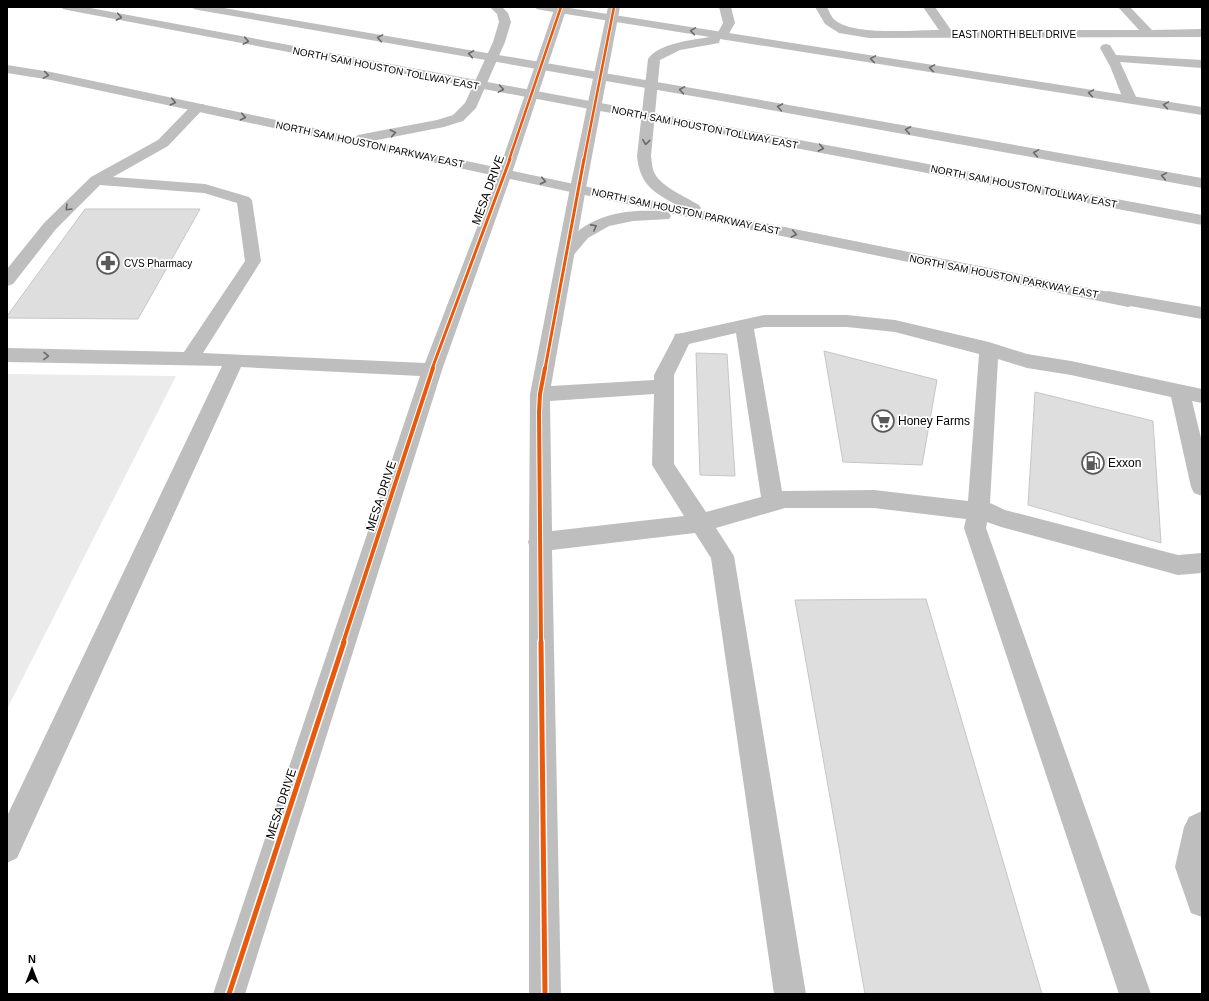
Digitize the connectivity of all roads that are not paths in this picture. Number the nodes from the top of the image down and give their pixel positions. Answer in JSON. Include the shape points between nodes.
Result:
{"nodes":[{"id":1,"x":67,"y":7,"type":"edge"},
{"id":2,"x":198,"y":7,"type":"edge"},
{"id":3,"x":496,"y":7,"type":"edge"},
{"id":4,"x":541,"y":7,"type":"edge"},
{"id":5,"x":725,"y":7,"type":"edge"},
{"id":6,"x":821,"y":7,"type":"edge"},
{"id":7,"x":929,"y":7,"type":"edge"},
{"id":8,"x":1124,"y":7,"type":"edge"},
{"id":9,"x":561,"y":9,"type":"edge"},
{"id":10,"x":613,"y":12,"type":"edge"},
{"id":11,"x":947,"y":33,"type":"junction"},
{"id":12,"x":1202,"y":33,"type":"edge"},
{"id":13,"x":1098,"y":34,"type":"junction"},
{"id":14,"x":1150,"y":34,"type":"junction"},
{"id":15,"x":727,"y":36,"type":"junction"},
{"id":16,"x":1112,"y":58,"type":"junction"},
{"id":17,"x":1202,"y":64,"type":"edge"},
{"id":18,"x":7,"y":69,"type":"edge"},
{"id":19,"x":1130,"y":99,"type":"junction"},
{"id":20,"x":198,"y":107,"type":"junction"},
{"id":21,"x":1202,"y":111,"type":"edge"},
{"id":22,"x":354,"y":140,"type":"junction"},
{"id":23,"x":505,"y":173,"type":"junction"},
{"id":24,"x":96,"y":180,"type":"junction"},
{"id":25,"x":1202,"y":183,"type":"edge"},
{"id":26,"x":578,"y":188,"type":"junction"},
{"id":27,"x":1202,"y":220,"type":"edge"},
{"id":28,"x":732,"y":222,"type":"junction"},
{"id":29,"x":566,"y":253,"type":"junction"},
{"id":30,"x":7,"y":280,"type":"edge"},
{"id":31,"x":1108,"y":297,"type":"junction"},
{"id":32,"x":1202,"y":313,"type":"edge"},
{"id":33,"x":1202,"y":317,"type":"edge"},
{"id":34,"x":744,"y":325,"type":"junction"},
{"id":35,"x":989,"y":349,"type":"junction"},
{"id":36,"x":7,"y":355,"type":"edge"},
{"id":37,"x":189,"y":359,"type":"junction"},
{"id":38,"x":235,"y":360,"type":"junction"},
{"id":39,"x":432,"y":370,"type":"junction"},
{"id":40,"x":664,"y":386,"type":"junction"},
{"id":41,"x":1180,"y":391,"type":"junction"},
{"id":42,"x":540,"y":394,"type":"junction"},
{"id":43,"x":1202,"y":396,"type":"edge"},
{"id":44,"x":1202,"y":486,"type":"edge"},
{"id":45,"x":773,"y":502,"type":"junction"},
{"id":46,"x":979,"y":508,"type":"junction"},
{"id":47,"x":701,"y":524,"type":"junction"},
{"id":48,"x":539,"y":542,"type":"junction"},
{"id":49,"x":1202,"y":562,"type":"edge"},
{"id":50,"x":1202,"y":826,"type":"edge"},
{"id":51,"x":7,"y":848,"type":"edge"},
{"id":52,"x":1202,"y":902,"type":"edge"},
{"id":53,"x":229,"y":994,"type":"edge"},
{"id":54,"x":544,"y":994,"type":"edge"},
{"id":55,"x":790,"y":994,"type":"edge"},
{"id":56,"x":1135,"y":994,"type":"edge"}],
"edges":[{"from":1,"to":27,"type":"main road","name":"NORTH SAM HOUSTON TOLLWAY EAST","one_way":true},
{"from":25,"to":2,"type":"main road","one_way":true},
{"from":22,"to":3,"type":"main road","one_way":true,"via":[[458,118],[471,105],[499,42],[505,22],[502,13]]},
{"from":4,"to":9,"type":"main road"},
{"from":5,"to":15,"type":"main road"},
{"from":6,"to":11,"type":"main road","name":"EAST NORTH BELT DRIVE","via":[[829,22],[843,30],[869,34]]},
{"from":7,"to":11,"type":"main road"},
{"from":8,"to":14,"type":"main road"},
{"from":9,"to":10,"type":"main road"},
{"from":9,"to":23,"type":"main road","name":"MESA DRIVE"},
{"from":15,"to":10,"type":"main road","one_way":true},
{"from":10,"to":26,"type":"main road"},
{"from":11,"to":13,"type":"main road","name":"EAST NORTH BELT DRIVE"},
{"from":12,"to":14,"type":"main road","name":"EAST NORTH BELT DRIVE"},
{"from":13,"to":14,"type":"main road","name":"EAST NORTH BELT DRIVE"},
{"from":13,"to":16,"type":"main road"},
{"from":19,"to":15,"type":"main road","one_way":true},
{"from":15,"to":28,"type":"main road","one_way":true,"via":[[677,47],[662,52],[654,59],[644,156],[649,178],[658,186],[693,208]]},
{"from":16,"to":17,"type":"main road"},
{"from":16,"to":19,"type":"main road"},
{"from":18,"to":20,"type":"main road","name":"NORTH SAM HOUSTON PARKWAY EAST","one_way":true},
{"from":21,"to":19,"type":"main road","one_way":true},
{"from":20,"to":22,"type":"main road","name":"NORTH SAM HOUSTON PARKWAY EAST","one_way":true},
{"from":20,"to":24,"type":"main road","via":[[163,143]]},
{"from":22,"to":23,"type":"main road","name":"NORTH SAM HOUSTON PARKWAY EAST"},
{"from":23,"to":26,"type":"main road","name":"NORTH SAM HOUSTON PARKWAY EAST","one_way":true},
{"from":23,"to":39,"type":"main road","name":"MESA DRIVE"},
{"from":24,"to":30,"type":"main road","one_way":true,"via":[[50,226]]},
{"from":24,"to":37,"type":"main road","via":[[205,189],[244,200],[253,261]]},
{"from":26,"to":28,"type":"main road","name":"NORTH SAM HOUSTON PARKWAY EAST"},
{"from":26,"to":29,"type":"main road"},
{"from":29,"to":28,"type":"main road","one_way":true,"via":[[584,232],[616,218],[650,215]]},
{"from":28,"to":31,"type":"main road","name":"NORTH SAM HOUSTON PARKWAY EAST","one_way":true},
{"from":29,"to":42,"type":"main road"},
{"from":31,"to":32,"type":"main road"},
{"from":31,"to":33,"type":"main road","name":"NORTH SAM HOUSTON PARKWAY EAST"},
{"from":34,"to":35,"type":"main road","via":[[764,321],[847,321],[895,326]]},
{"from":34,"to":40,"type":"main road","via":[[682,339],[664,375]]},
{"from":34,"to":45,"type":"main road"},
{"from":35,"to":41,"type":"main road","via":[[1027,361]]},
{"from":35,"to":46,"type":"main road"},
{"from":36,"to":37,"type":"main road","one_way":true},
{"from":37,"to":38,"type":"main road"},
{"from":38,"to":39,"type":"main road"},
{"from":38,"to":51,"type":"main road"},
{"from":39,"to":53,"type":"main road","name":"MESA DRIVE"},
{"from":40,"to":42,"type":"main road"},
{"from":40,"to":47,"type":"main road","via":[[663,465]]},
{"from":41,"to":43,"type":"main road"},
{"from":41,"to":44,"type":"main road"},
{"from":42,"to":48,"type":"main road"},
{"from":45,"to":46,"type":"main road","via":[[785,499],[874,499],[968,510]]},
{"from":45,"to":47,"type":"main road"},
{"from":46,"to":49,"type":"main road","via":[[1001,518],[1178,565]]},
{"from":46,"to":56,"type":"main road","via":[[975,528]]},
{"from":47,"to":48,"type":"main road"},
{"from":47,"to":55,"type":"main road","via":[[722,556]]},
{"from":48,"to":54,"type":"main road"},
{"from":50,"to":52,"type":"main road","via":[[1199,827],[1190,866]]}]}
